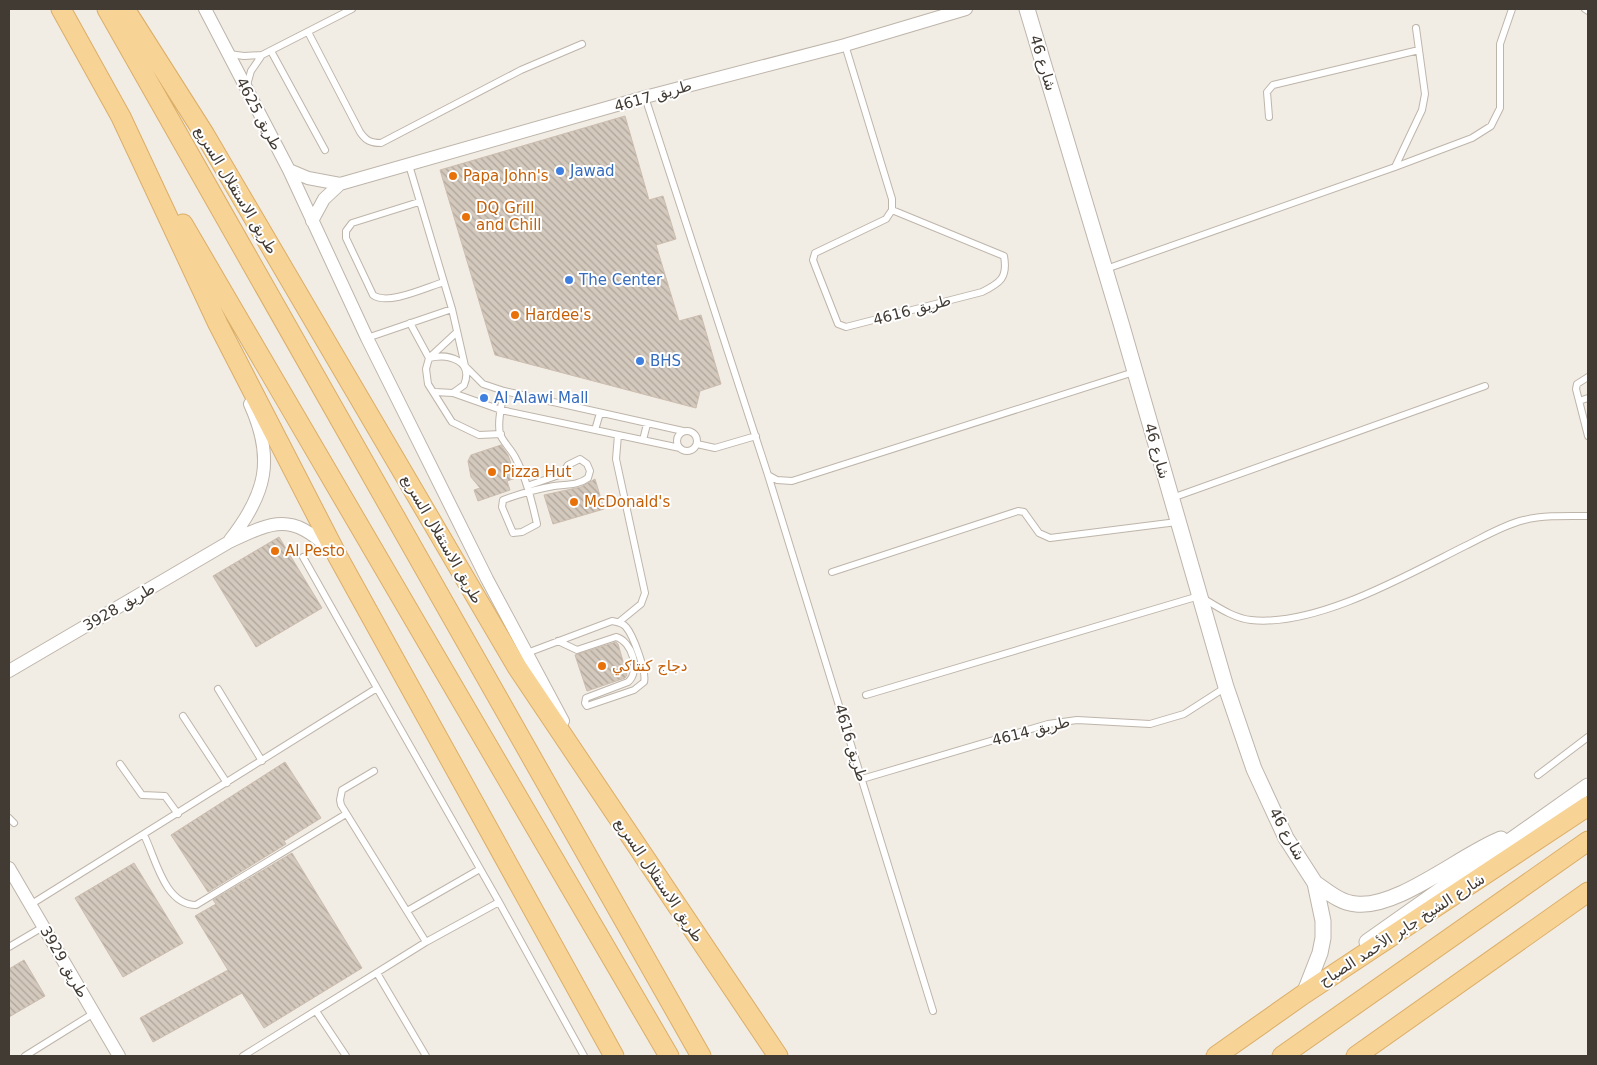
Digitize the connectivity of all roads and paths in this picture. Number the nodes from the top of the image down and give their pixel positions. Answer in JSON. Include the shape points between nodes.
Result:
{"nodes":[{"id":1,"x":61,"y":9,"type":"edge"},
{"id":2,"x":107,"y":9,"type":"edge"},
{"id":3,"x":125,"y":9,"type":"edge"},
{"id":4,"x":205,"y":9,"type":"edge"},
{"id":5,"x":352,"y":9,"type":"edge"},
{"id":6,"x":966,"y":9,"type":"edge"},
{"id":7,"x":1027,"y":9,"type":"edge"},
{"id":8,"x":1512,"y":9,"type":"edge"},
{"id":9,"x":1585,"y":9,"type":"edge"},
{"id":10,"x":1588,"y":11,"type":"edge"},
{"id":11,"x":1416,"y":28,"type":"dead end"},
{"id":12,"x":308,"y":32,"type":"junction"},
{"id":13,"x":582,"y":44,"type":"dead end"},
{"id":14,"x":845,"y":45,"type":"junction"},
{"id":15,"x":271,"y":50,"type":"junction"},
{"id":16,"x":1419,"y":50,"type":"junction"},
{"id":17,"x":228,"y":53,"type":"junction"},
{"id":18,"x":262,"y":55,"type":"junction"},
{"id":19,"x":246,"y":89,"type":"junction"},
{"id":20,"x":645,"y":97,"type":"junction"},
{"id":21,"x":121,"y":117,"type":"junction"},
{"id":22,"x":1268,"y":117,"type":"dead end"},
{"id":23,"x":325,"y":150,"type":"dead end"},
{"id":24,"x":408,"y":165,"type":"junction"},
{"id":25,"x":1395,"y":167,"type":"junction"},
{"id":26,"x":289,"y":170,"type":"junction"},
{"id":27,"x":340,"y":184,"type":"junction"},
{"id":28,"x":419,"y":202,"type":"junction"},
{"id":29,"x":892,"y":210,"type":"junction"},
{"id":30,"x":312,"y":221,"type":"junction"},
{"id":31,"x":1104,"y":269,"type":"junction"},
{"id":32,"x":444,"y":282,"type":"junction"},
{"id":33,"x":452,"y":309,"type":"junction"},
{"id":34,"x":410,"y":323,"type":"junction"},
{"id":35,"x":218,"y":324,"type":"junction"},
{"id":36,"x":457,"y":332,"type":"junction"},
{"id":37,"x":367,"y":338,"type":"junction"},
{"id":38,"x":429,"y":358,"type":"junction"},
{"id":39,"x":465,"y":366,"type":"junction"},
{"id":40,"x":1134,"y":372,"type":"junction"},
{"id":41,"x":1588,"y":377,"type":"edge"},
{"id":42,"x":1485,"y":386,"type":"dead end"},
{"id":43,"x":504,"y":391,"type":"junction"},
{"id":44,"x":435,"y":392,"type":"junction"},
{"id":45,"x":453,"y":393,"type":"junction"},
{"id":46,"x":1588,"y":398,"type":"edge"},
{"id":47,"x":1579,"y":401,"type":"junction"},
{"id":48,"x":500,"y":410,"type":"junction"},
{"id":49,"x":600,"y":413,"type":"junction"},
{"id":50,"x":647,"y":424,"type":"junction"},
{"id":51,"x":595,"y":430,"type":"junction"},
{"id":52,"x":683,"y":431,"type":"junction"},
{"id":53,"x":500,"y":434,"type":"junction"},
{"id":54,"x":618,"y":435,"type":"junction"},
{"id":55,"x":756,"y":436,"type":"junction"},
{"id":56,"x":1588,"y":436,"type":"edge"},
{"id":57,"x":643,"y":440,"type":"junction"},
{"id":58,"x":697,"y":444,"type":"junction"},
{"id":59,"x":680,"y":448,"type":"junction"},
{"id":60,"x":768,"y":475,"type":"junction"},
{"id":61,"x":528,"y":489,"type":"junction"},
{"id":62,"x":1171,"y":498,"type":"junction"},
{"id":63,"x":1588,"y":516,"type":"edge"},
{"id":64,"x":1177,"y":522,"type":"junction"},
{"id":65,"x":229,"y":542,"type":"junction"},
{"id":66,"x":303,"y":557,"type":"dead end"},
{"id":67,"x":338,"y":557,"type":"junction"},
{"id":68,"x":832,"y":572,"type":"dead end"},
{"id":69,"x":1199,"y":596,"type":"junction"},
{"id":70,"x":619,"y":622,"type":"junction"},
{"id":71,"x":558,"y":641,"type":"junction"},
{"id":72,"x":527,"y":653,"type":"junction"},
{"id":73,"x":9,"y":671,"type":"edge"},
{"id":74,"x":377,"y":688,"type":"junction"},
{"id":75,"x":1226,"y":688,"type":"junction"},
{"id":76,"x":218,"y":689,"type":"dead end"},
{"id":77,"x":866,"y":695,"type":"dead end"},
{"id":78,"x":183,"y":716,"type":"dead end"},
{"id":79,"x":1588,"y":737,"type":"edge"},
{"id":80,"x":576,"y":756,"type":"junction"},
{"id":81,"x":262,"y":761,"type":"junction"},
{"id":82,"x":120,"y":764,"type":"dead end"},
{"id":83,"x":374,"y":771,"type":"dead end"},
{"id":84,"x":1538,"y":775,"type":"dead end"},
{"id":85,"x":862,"y":779,"type":"junction"},
{"id":86,"x":227,"y":783,"type":"junction"},
{"id":87,"x":1588,"y":786,"type":"edge"},
{"id":88,"x":1588,"y":806,"type":"edge"},
{"id":89,"x":178,"y":814,"type":"junction"},
{"id":90,"x":346,"y":814,"type":"junction"},
{"id":91,"x":1524,"y":831,"type":"junction"},
{"id":92,"x":144,"y":834,"type":"junction"},
{"id":93,"x":1588,"y":841,"type":"edge"},
{"id":94,"x":9,"y":868,"type":"edge"},
{"id":95,"x":480,"y":869,"type":"junction"},
{"id":96,"x":1315,"y":883,"type":"junction"},
{"id":97,"x":1588,"y":892,"type":"edge"},
{"id":98,"x":499,"y":902,"type":"junction"},
{"id":99,"x":30,"y":905,"type":"junction"},
{"id":100,"x":407,"y":911,"type":"junction"},
{"id":101,"x":43,"y":927,"type":"junction"},
{"id":102,"x":426,"y":942,"type":"junction"},
{"id":103,"x":9,"y":947,"type":"edge"},
{"id":104,"x":377,"y":973,"type":"junction"},
{"id":105,"x":1338,"y":973,"type":"junction"},
{"id":106,"x":1304,"y":994,"type":"junction"},
{"id":107,"x":316,"y":1011,"type":"junction"},
{"id":108,"x":933,"y":1011,"type":"dead end"},
{"id":109,"x":94,"y":1013,"type":"junction"},
{"id":110,"x":25,"y":1056,"type":"edge"},
{"id":111,"x":119,"y":1056,"type":"edge"},
{"id":112,"x":243,"y":1056,"type":"edge"},
{"id":113,"x":346,"y":1056,"type":"edge"},
{"id":114,"x":426,"y":1056,"type":"edge"},
{"id":115,"x":584,"y":1056,"type":"edge"},
{"id":116,"x":614,"y":1056,"type":"edge"},
{"id":117,"x":669,"y":1056,"type":"edge"},
{"id":118,"x":701,"y":1056,"type":"edge"},
{"id":119,"x":778,"y":1056,"type":"edge"},
{"id":120,"x":1216,"y":1056,"type":"edge"},
{"id":121,"x":1282,"y":1056,"type":"edge"},
{"id":122,"x":1356,"y":1056,"type":"edge"}],
"edges":[{"from":1,"to":21,"type":"main road"},
{"from":2,"to":118,"type":"main road"},
{"from":3,"to":80,"type":"main road","name":"طريق الاستقلال السريع","via":[[210,144],[517,667]]},
{"from":4,"to":17,"type":"street","name":"طريق 4625"},
{"from":5,"to":12,"type":"lane"},
{"from":6,"to":14,"type":"street","name":"طريق 4617"},
{"from":7,"to":31,"type":"street","name":"شارع 46"},
{"from":8,"to":25,"type":"lane","via":[[1500,44],[1500,108],[1491,126],[1472,138]]},
{"from":9,"to":10,"type":"lane"},
{"from":11,"to":16,"type":"lane"},
{"from":12,"to":13,"type":"lane","via":[[360,132],[373,143],[381,143],[521,70]]},
{"from":12,"to":15,"type":"lane"},
{"from":14,"to":20,"type":"street","name":"طريق 4617"},
{"from":14,"to":29,"type":"lane","via":[[892,199]]},
{"from":15,"to":18,"type":"lane"},
{"from":15,"to":23,"type":"lane"},
{"from":16,"to":22,"type":"lane","via":[[1273,85],[1267,92]]},
{"from":16,"to":25,"type":"lane","via":[[1425,94],[1422,110]]},
{"from":17,"to":18,"type":"lane"},
{"from":17,"to":19,"type":"street","name":"طريق 4625"},
{"from":18,"to":19,"type":"lane","via":[[251,71]]},
{"from":19,"to":26,"type":"street","name":"طريق 4625"},
{"from":20,"to":24,"type":"street","name":"طريق 4617"},
{"from":20,"to":55,"type":"lane","name":"طريق 4616"},
{"from":21,"to":35,"type":"main road"},
{"from":21,"to":117,"type":"main road"},
{"from":24,"to":27,"type":"street","name":"طريق 4617"},
{"from":24,"to":28,"type":"lane"},
{"from":25,"to":31,"type":"lane"},
{"from":26,"to":27,"type":"street","name":"طريق 4617","via":[[308,178]]},
{"from":26,"to":30,"type":"street","name":"طريق 4625"},
{"from":27,"to":30,"type":"street","via":[[318,207]]},
{"from":28,"to":32,"type":"lane"},
{"from":28,"to":32,"type":"lane","via":[[352,223],[346,230],[346,238],[377,298],[391,300]]},
{"from":29,"to":29,"type":"lane","name":"طريق 4616","via":[[886,220],[815,253],[813,260],[841,327],[982,292],[999,284],[1006,269],[1004,256]]},
{"from":30,"to":37,"type":"street","name":"طريق 4625"},
{"from":31,"to":40,"type":"street","name":"شارع 46"},
{"from":32,"to":33,"type":"lane"},
{"from":33,"to":34,"type":"lane"},
{"from":33,"to":36,"type":"lane"},
{"from":34,"to":37,"type":"lane"},
{"from":34,"to":38,"type":"lane"},
{"from":35,"to":65,"type":"street","name":"طريق 3928","via":[[220,344],[256,419],[265,455],[263,483],[257,501]]},
{"from":35,"to":67,"type":"main road"},
{"from":36,"to":38,"type":"lane"},
{"from":36,"to":39,"type":"lane"},
{"from":37,"to":72,"type":"street","name":"طريق 4625","via":[[482,570]]},
{"from":38,"to":39,"type":"lane","via":[[445,356]]},
{"from":38,"to":44,"type":"lane","via":[[426,379]]},
{"from":39,"to":43,"type":"lane","via":[[483,384]]},
{"from":39,"to":45,"type":"lane","via":[[467,379]]},
{"from":40,"to":60,"type":"lane","via":[[792,481],[777,480]]},
{"from":40,"to":62,"type":"street","name":"شارع 46"},
{"from":41,"to":47,"type":"lane","via":[[1577,384]]},
{"from":42,"to":62,"type":"lane"},
{"from":43,"to":48,"type":"lane"},
{"from":43,"to":49,"type":"lane"},
{"from":44,"to":45,"type":"lane"},
{"from":44,"to":53,"type":"lane","via":[[444,411],[458,426],[479,435]]},
{"from":45,"to":48,"type":"lane"},
{"from":46,"to":47,"type":"lane"},
{"from":47,"to":56,"type":"lane"},
{"from":48,"to":51,"type":"lane"},
{"from":48,"to":53,"type":"lane"},
{"from":49,"to":50,"type":"lane"},
{"from":49,"to":51,"type":"lane"},
{"from":50,"to":52,"type":"lane"},
{"from":50,"to":57,"type":"lane"},
{"from":51,"to":54,"type":"lane"},
{"from":52,"to":58,"type":"lane","via":[[695,435]]},
{"from":52,"to":59,"type":"lane","via":[[678,437]]},
{"from":53,"to":61,"type":"lane","via":[[514,455]]},
{"from":54,"to":57,"type":"lane"},
{"from":54,"to":70,"type":"lane","via":[[616,459],[645,593],[641,604]]},
{"from":55,"to":58,"type":"lane","via":[[715,448]]},
{"from":55,"to":60,"type":"lane","name":"طريق 4616"},
{"from":57,"to":59,"type":"lane"},
{"from":58,"to":59,"type":"lane","via":[[689,451]]},
{"from":60,"to":85,"type":"lane","name":"طريق 4616"},
{"from":61,"to":61,"type":"lane","via":[[501,503],[514,534],[537,524]]},
{"from":61,"to":61,"type":"lane","via":[[562,474],[574,460],[580,459],[590,471],[582,482]]},
{"from":62,"to":64,"type":"street","name":"شارع 46"},
{"from":63,"to":69,"type":"lane","via":[[1522,520],[1380,589],[1317,611],[1278,620],[1250,620],[1230,614]]},
{"from":64,"to":68,"type":"lane","via":[[1050,538],[1044,537],[1024,512],[1018,511]]},
{"from":64,"to":69,"type":"street","name":"شارع 46"},
{"from":65,"to":67,"type":"street","name":"طريق 3928","via":[[263,526],[289,524],[312,533]]},
{"from":65,"to":73,"type":"street","name":"طريق 3928"},
{"from":66,"to":74,"type":"lane"},
{"from":67,"to":116,"type":"main road"},
{"from":69,"to":75,"type":"street","name":"شارع 46"},
{"from":69,"to":77,"type":"lane"},
{"from":70,"to":71,"type":"lane","via":[[612,621]]},
{"from":70,"to":71,"type":"lane","via":[[629,632],[646,676],[644,682],[634,690],[589,706],[584,703],[586,698],[633,678],[636,666],[626,642],[616,637],[577,650]]},
{"from":71,"to":72,"type":"lane"},
{"from":72,"to":80,"type":"street","name":"طريق 4625","via":[[569,732]]},
{"from":74,"to":81,"type":"lane"},
{"from":74,"to":95,"type":"lane"},
{"from":75,"to":85,"type":"lane","name":"طريق 4614","via":[[1167,721],[1150,724],[1077,720],[1048,724]]},
{"from":75,"to":96,"type":"street","name":"شارع 46","via":[[1254,769],[1286,838]]},
{"from":76,"to":81,"type":"lane"},
{"from":78,"to":86,"type":"lane"},
{"from":79,"to":84,"type":"lane"},
{"from":80,"to":119,"type":"main road","name":"طريق الاستقلال السريع"},
{"from":81,"to":86,"type":"lane"},
{"from":82,"to":89,"type":"lane","via":[[142,795],[165,796]]},
{"from":83,"to":90,"type":"lane","via":[[342,790],[340,800]]},
{"from":85,"to":108,"type":"lane","name":"طريق 4616"},
{"from":86,"to":89,"type":"lane"},
{"from":87,"to":91,"type":"street"},
{"from":88,"to":105,"type":"main road","name":"شارع الشيخ جابر الأحمد الصباح"},
{"from":89,"to":92,"type":"lane"},
{"from":90,"to":92,"type":"lane","via":[[196,905],[180,901],[158,873]]},
{"from":90,"to":100,"type":"lane"},
{"from":91,"to":96,"type":"street","name":"شارع 46","via":[[1478,850],[1391,899],[1355,904],[1337,898]]},
{"from":91,"to":105,"type":"street","via":[[1351,953]]},
{"from":92,"to":99,"type":"lane"},
{"from":93,"to":121,"type":"main road"},
{"from":94,"to":99,"type":"street","name":"طريق 3929"},
{"from":95,"to":98,"type":"lane"},
{"from":95,"to":100,"type":"lane"},
{"from":96,"to":106,"type":"street","name":"شارع 46","via":[[1323,938]]},
{"from":97,"to":122,"type":"main road"},
{"from":98,"to":102,"type":"lane"},
{"from":98,"to":115,"type":"lane"},
{"from":99,"to":101,"type":"street","name":"طريق 3929"},
{"from":100,"to":102,"type":"lane"},
{"from":101,"to":103,"type":"lane"},
{"from":101,"to":109,"type":"street","name":"طريق 3929"},
{"from":102,"to":104,"type":"lane"},
{"from":104,"to":107,"type":"lane"},
{"from":104,"to":114,"type":"lane"},
{"from":105,"to":106,"type":"main road","name":"شارع الشيخ جابر الأحمد الصباح"},
{"from":106,"to":120,"type":"main road","name":"شارع الشيخ جابر الأحمد الصباح"},
{"from":107,"to":112,"type":"lane"},
{"from":107,"to":113,"type":"lane"},
{"from":109,"to":110,"type":"lane"},
{"from":109,"to":111,"type":"street","name":"طريق 3929"}]}
